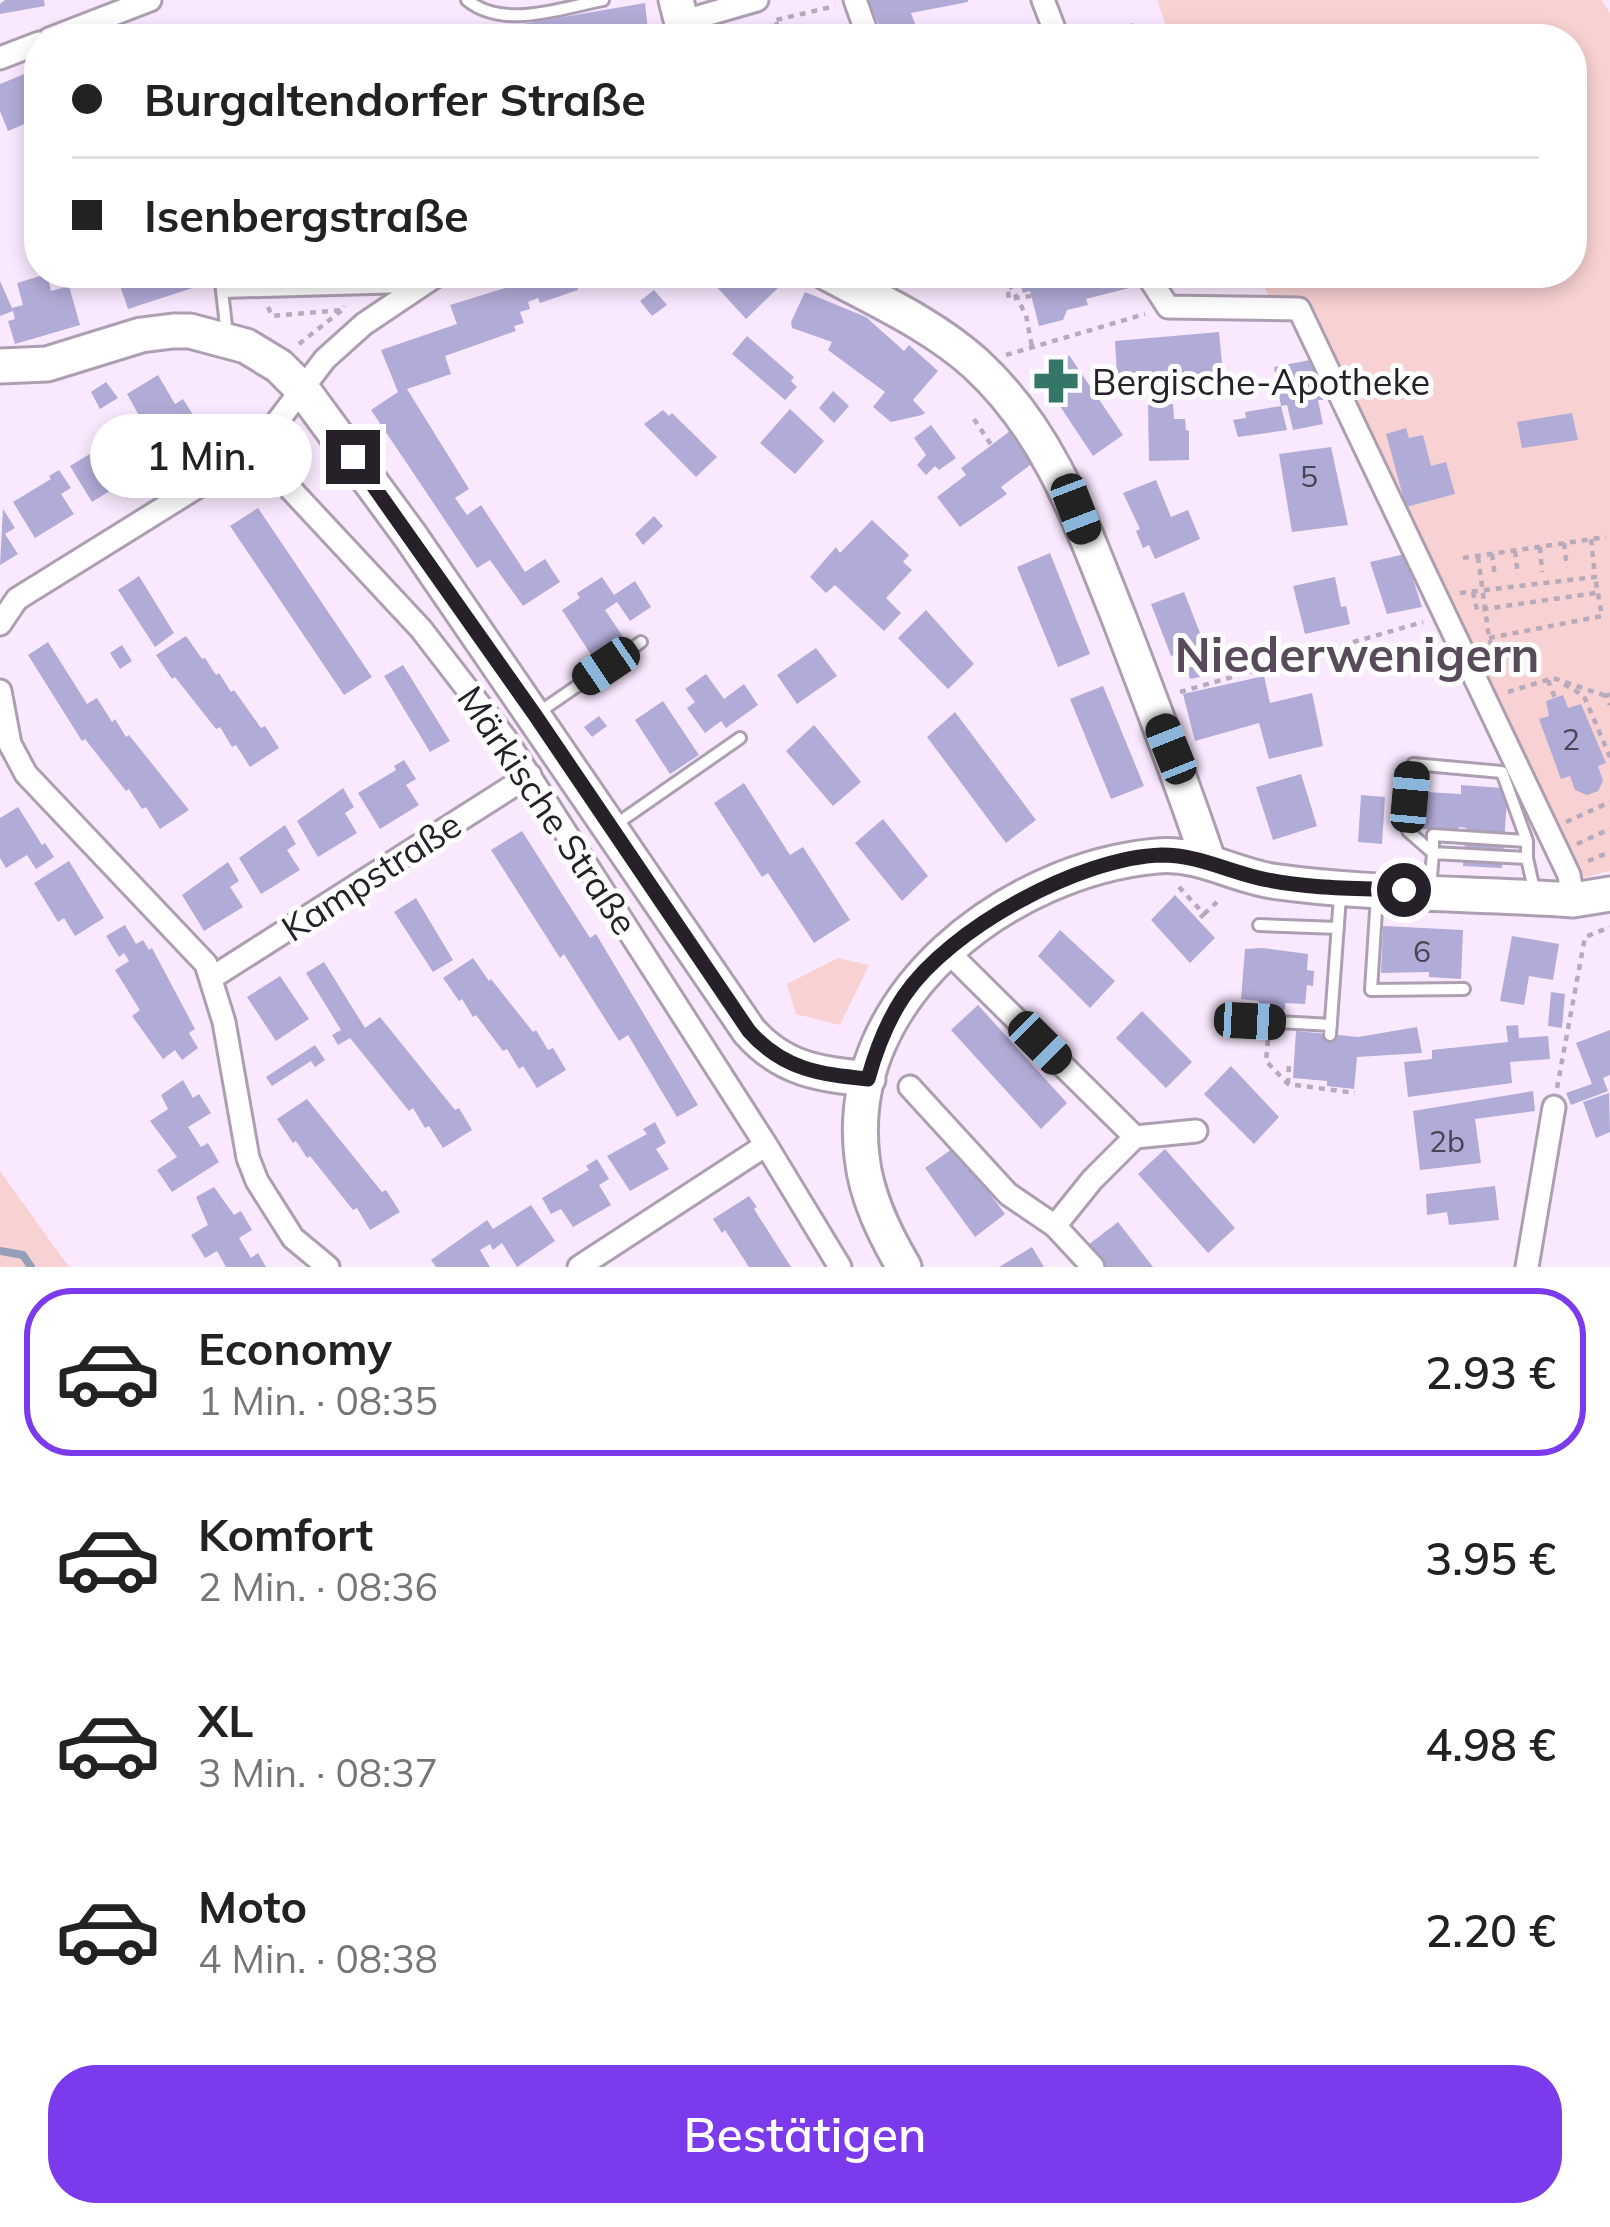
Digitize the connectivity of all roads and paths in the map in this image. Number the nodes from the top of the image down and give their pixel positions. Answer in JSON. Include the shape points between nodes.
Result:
{"nodes":[{"id":1,"x":150,"y":0,"type":"edge"},
{"id":2,"x":467,"y":0,"type":"edge"},
{"id":3,"x":603,"y":0,"type":"edge"},
{"id":4,"x":757,"y":0,"type":"edge"},
{"id":5,"x":855,"y":1,"type":"edge"},
{"id":6,"x":681,"y":20,"type":"edge"},
{"id":7,"x":776,"y":20,"type":"junction"},
{"id":8,"x":88,"y":24,"type":"edge"},
{"id":9,"x":773,"y":24,"type":"edge"},
{"id":10,"x":777,"y":24,"type":"edge"},
{"id":11,"x":222,"y":288,"type":"edge"},
{"id":12,"x":379,"y":288,"type":"edge"},
{"id":13,"x":417,"y":288,"type":"edge"},
{"id":14,"x":854,"y":288,"type":"edge"},
{"id":15,"x":1008,"y":288,"type":"edge"},
{"id":16,"x":1018,"y":288,"type":"edge"},
{"id":17,"x":1156,"y":288,"type":"edge"},
{"id":18,"x":222,"y":292,"type":"junction"},
{"id":19,"x":1031,"y":296,"type":"dead end"},
{"id":20,"x":1021,"y":300,"type":"junction"},
{"id":21,"x":1168,"y":307,"type":"junction"},
{"id":22,"x":342,"y":310,"type":"dead end"},
{"id":23,"x":228,"y":340,"type":"junction"},
{"id":24,"x":1032,"y":347,"type":"junction"},
{"id":25,"x":267,"y":358,"type":"junction"},
{"id":26,"x":975,"y":364,"type":"junction"},
{"id":27,"x":0,"y":365,"type":"edge"},
{"id":28,"x":303,"y":390,"type":"junction"},
{"id":29,"x":974,"y":419,"type":"dead end"},
{"id":30,"x":992,"y":446,"type":"dead end"},
{"id":31,"x":254,"y":451,"type":"junction"},
{"id":32,"x":1606,"y":537,"type":"dead end"},
{"id":33,"x":1591,"y":539,"type":"junction"},
{"id":34,"x":1564,"y":543,"type":"junction"},
{"id":35,"x":1540,"y":547,"type":"junction"},
{"id":36,"x":1515,"y":550,"type":"junction"},
{"id":37,"x":1492,"y":554,"type":"junction"},
{"id":38,"x":1478,"y":556,"type":"junction"},
{"id":39,"x":1463,"y":559,"type":"dead end"},
{"id":40,"x":1567,"y":567,"type":"dead end"},
{"id":41,"x":1542,"y":572,"type":"dead end"},
{"id":42,"x":1518,"y":575,"type":"dead end"},
{"id":43,"x":1495,"y":577,"type":"dead end"},
{"id":44,"x":1595,"y":577,"type":"junction"},
{"id":45,"x":1482,"y":591,"type":"junction"},
{"id":46,"x":1473,"y":592,"type":"junction"},
{"id":47,"x":1598,"y":592,"type":"junction"},
{"id":48,"x":1441,"y":605,"type":"junction"},
{"id":49,"x":1484,"y":609,"type":"junction"},
{"id":50,"x":0,"y":624,"type":"edge"},
{"id":51,"x":1489,"y":638,"type":"junction"},
{"id":52,"x":641,"y":642,"type":"dead end"},
{"id":53,"x":1551,"y":679,"type":"junction"},
{"id":54,"x":0,"y":691,"type":"edge"},
{"id":55,"x":1496,"y":695,"type":"junction"},
{"id":56,"x":1608,"y":695,"type":"edge"},
{"id":57,"x":1555,"y":698,"type":"dead end"},
{"id":58,"x":1151,"y":700,"type":"junction"},
{"id":59,"x":1610,"y":705,"type":"edge"},
{"id":60,"x":535,"y":715,"type":"junction"},
{"id":61,"x":740,"y":737,"type":"dead end"},
{"id":62,"x":1604,"y":759,"type":"dead end"},
{"id":63,"x":530,"y":775,"type":"junction"},
{"id":64,"x":1610,"y":802,"type":"edge"},
{"id":65,"x":1560,"y":824,"type":"dead end"},
{"id":66,"x":612,"y":827,"type":"junction"},
{"id":67,"x":1610,"y":830,"type":"edge"},
{"id":68,"x":1527,"y":841,"type":"junction"},
{"id":69,"x":1570,"y":846,"type":"dead end"},
{"id":70,"x":1610,"y":851,"type":"edge"},
{"id":71,"x":1432,"y":853,"type":"junction"},
{"id":72,"x":1162,"y":856,"type":"junction"},
{"id":73,"x":1527,"y":858,"type":"junction"},
{"id":74,"x":1208,"y":860,"type":"junction"},
{"id":75,"x":1580,"y":865,"type":"dead end"},
{"id":76,"x":1341,"y":887,"type":"junction"},
{"id":77,"x":1378,"y":889,"type":"junction"},
{"id":78,"x":1430,"y":891,"type":"junction"},
{"id":79,"x":1535,"y":897,"type":"junction"},
{"id":80,"x":1216,"y":902,"type":"dead end"},
{"id":81,"x":1601,"y":907,"type":"edge"},
{"id":82,"x":1204,"y":914,"type":"junction"},
{"id":83,"x":1198,"y":920,"type":"dead end"},
{"id":84,"x":1259,"y":925,"type":"dead end"},
{"id":85,"x":1338,"y":928,"type":"junction"},
{"id":86,"x":945,"y":949,"type":"junction"},
{"id":87,"x":213,"y":977,"type":"junction"},
{"id":88,"x":1464,"y":989,"type":"dead end"},
{"id":89,"x":1243,"y":1020,"type":"dead end"},
{"id":90,"x":1276,"y":1051,"type":"dead end"},
{"id":91,"x":1289,"y":1064,"type":"dead end"},
{"id":92,"x":868,"y":1079,"type":"junction"},
{"id":93,"x":1288,"y":1084,"type":"junction"},
{"id":94,"x":910,"y":1087,"type":"dead end"},
{"id":95,"x":1355,"y":1093,"type":"dead end"},
{"id":96,"x":1554,"y":1108,"type":"joint"},
{"id":97,"x":1196,"y":1131,"type":"dead end"},
{"id":98,"x":1135,"y":1137,"type":"junction"},
{"id":99,"x":766,"y":1145,"type":"junction"},
{"id":100,"x":1055,"y":1226,"type":"junction"},
{"id":101,"x":328,"y":1267,"type":"edge"},
{"id":102,"x":580,"y":1267,"type":"edge"},
{"id":103,"x":840,"y":1267,"type":"edge"},
{"id":104,"x":904,"y":1267,"type":"edge"},
{"id":105,"x":1093,"y":1267,"type":"edge"},
{"id":106,"x":1528,"y":1267,"type":"edge"}],
"edges":[{"from":1,"to":8,"type":"street"},
{"from":2,"to":3,"type":"lane","via":[[518,16]]},
{"from":4,"to":6,"type":"street"},
{"from":5,"to":7,"type":"path"},
{"from":7,"to":9,"type":"path"},
{"from":7,"to":10,"type":"path"},
{"from":11,"to":18,"type":"lane"},
{"from":12,"to":18,"type":"lane"},
{"from":13,"to":28,"type":"street","via":[[346,339]]},
{"from":14,"to":26,"type":"street"},
{"from":15,"to":20,"type":"path","via":[[1009,299]]},
{"from":16,"to":20,"type":"path"},
{"from":17,"to":21,"type":"street"},
{"from":18,"to":23,"type":"lane"},
{"from":19,"to":20,"type":"path"},
{"from":20,"to":24,"type":"path"},
{"from":21,"to":24,"type":"path"},
{"from":21,"to":48,"type":"street","via":[[1299,309]]},
{"from":22,"to":25,"type":"path"},
{"from":23,"to":25,"type":"street"},
{"from":23,"to":27,"type":"street","via":[[156,332],[47,364]]},
{"from":24,"to":26,"type":"path"},
{"from":25,"to":28,"type":"street"},
{"from":26,"to":58,"type":"street","via":[[1013,403],[1060,475]]},
{"from":28,"to":31,"type":"street"},
{"from":28,"to":60,"type":"street"},
{"from":29,"to":30,"type":"path"},
{"from":31,"to":50,"type":"street","via":[[17,599]]},
{"from":31,"to":63,"type":"street","name":"Märkische Straße","via":[[422,629]]},
{"from":32,"to":33,"type":"path"},
{"from":33,"to":34,"type":"path"},
{"from":33,"to":44,"type":"path"},
{"from":34,"to":35,"type":"path"},
{"from":34,"to":40,"type":"path"},
{"from":35,"to":36,"type":"path"},
{"from":35,"to":41,"type":"path"},
{"from":36,"to":37,"type":"path"},
{"from":36,"to":42,"type":"path"},
{"from":37,"to":38,"type":"path"},
{"from":37,"to":43,"type":"path"},
{"from":38,"to":39,"type":"path"},
{"from":38,"to":45,"type":"path"},
{"from":44,"to":45,"type":"path"},
{"from":44,"to":47,"type":"path"},
{"from":45,"to":46,"type":"path"},
{"from":45,"to":49,"type":"path"},
{"from":46,"to":48,"type":"path"},
{"from":46,"to":49,"type":"path","via":[[1477,610]]},
{"from":47,"to":49,"type":"path"},
{"from":47,"to":51,"type":"path","via":[[1602,616]]},
{"from":48,"to":55,"type":"street"},
{"from":48,"to":58,"type":"path"},
{"from":49,"to":51,"type":"path"},
{"from":51,"to":55,"type":"path"},
{"from":52,"to":60,"type":"lane"},
{"from":53,"to":55,"type":"path"},
{"from":53,"to":56,"type":"path"},
{"from":53,"to":57,"type":"path"},
{"from":53,"to":62,"type":"path","via":[[1584,696],[1610,757]]},
{"from":54,"to":87,"type":"street","via":[[10,744],[26,774]]},
{"from":55,"to":81,"type":"street","via":[[1569,875]]},
{"from":56,"to":59,"type":"path"},
{"from":58,"to":74,"type":"street"},
{"from":60,"to":66,"type":"street"},
{"from":61,"to":66,"type":"lane"},
{"from":63,"to":87,"type":"street","name":"Kampstraße"},
{"from":63,"to":99,"type":"street","name":"Märkische Straße"},
{"from":64,"to":65,"type":"path"},
{"from":66,"to":92,"type":"street","via":[[759,1042],[800,1070]]},
{"from":67,"to":69,"type":"path"},
{"from":68,"to":71,"type":"lane","via":[[1433,835]]},
{"from":68,"to":71,"type":"lane","via":[[1502,772],[1413,764],[1408,831]]},
{"from":68,"to":73,"type":"lane"},
{"from":70,"to":75,"type":"path"},
{"from":71,"to":73,"type":"lane"},
{"from":71,"to":78,"type":"lane"},
{"from":72,"to":74,"type":"street"},
{"from":72,"to":82,"type":"path"},
{"from":72,"to":86,"type":"street","via":[[1094,869],[1025,897]]},
{"from":73,"to":79,"type":"lane"},
{"from":74,"to":76,"type":"street","via":[[1267,880]]},
{"from":76,"to":77,"type":"street"},
{"from":76,"to":85,"type":"lane"},
{"from":77,"to":78,"type":"street"},
{"from":77,"to":88,"type":"lane","via":[[1370,989]]},
{"from":78,"to":79,"type":"street"},
{"from":79,"to":81,"type":"street"},
{"from":80,"to":82,"type":"path"},
{"from":81,"to":96,"type":"path","via":[[1585,938]]},
{"from":82,"to":83,"type":"path"},
{"from":84,"to":85,"type":"lane"},
{"from":85,"to":89,"type":"lane","via":[[1330,1030]]},
{"from":86,"to":92,"type":"street","via":[[904,996]]},
{"from":86,"to":98,"type":"street"},
{"from":87,"to":101,"type":"street","via":[[257,1181],[293,1238]]},
{"from":90,"to":93,"type":"path","via":[[1269,1036],[1266,1061]]},
{"from":91,"to":93,"type":"path"},
{"from":92,"to":104,"type":"street","via":[[862,1157],[872,1204]]},
{"from":93,"to":95,"type":"path"},
{"from":94,"to":100,"type":"street","via":[[1008,1194]]},
{"from":96,"to":106,"type":"street"},
{"from":97,"to":98,"type":"street"},
{"from":98,"to":100,"type":"street"},
{"from":99,"to":102,"type":"street"},
{"from":99,"to":103,"type":"street","name":"Märkische Straße"},
{"from":100,"to":105,"type":"street"}]}
